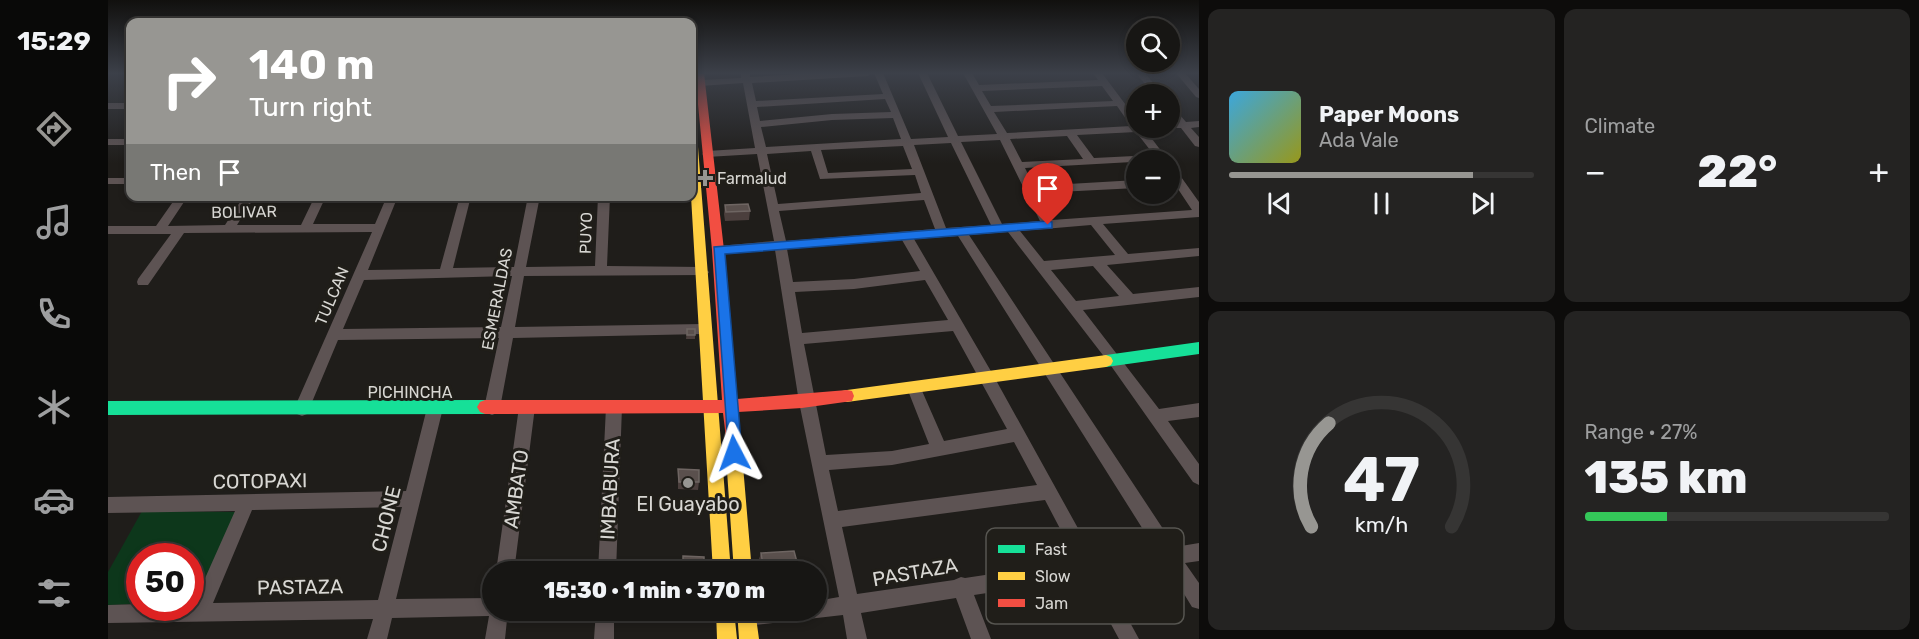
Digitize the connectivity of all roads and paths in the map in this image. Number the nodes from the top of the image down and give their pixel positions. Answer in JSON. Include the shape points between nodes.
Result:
{"nodes":[{"id":1,"x":702,"y":103,"type":"edge"},
{"id":2,"x":757,"y":103,"type":"edge"},
{"id":3,"x":824,"y":103,"type":"edge"},
{"id":4,"x":892,"y":103,"type":"edge"},
{"id":5,"x":937,"y":103,"type":"edge"},
{"id":6,"x":984,"y":103,"type":"edge"},
{"id":7,"x":1121,"y":103,"type":"joint"},
{"id":8,"x":752,"y":104,"type":"joint"},
{"id":9,"x":108,"y":106,"type":"edge"},
{"id":10,"x":126,"y":106,"type":"edge"},
{"id":11,"x":988,"y":109,"type":"junction"},
{"id":12,"x":1126,"y":110,"type":"edge"},
{"id":13,"x":897,"y":115,"type":"junction"},
{"id":14,"x":832,"y":117,"type":"junction"},
{"id":15,"x":1180,"y":120,"type":"edge"},
{"id":16,"x":756,"y":124,"type":"junction"},
{"id":17,"x":1199,"y":124,"type":"edge"},
{"id":18,"x":1180,"y":125,"type":"edge"},
{"id":19,"x":1184,"y":125,"type":"junction"},
{"id":20,"x":1126,"y":128,"type":"edge"},
{"id":21,"x":1069,"y":132,"type":"junction"},
{"id":22,"x":1004,"y":137,"type":"junction"},
{"id":23,"x":955,"y":139,"type":"junction"},
{"id":24,"x":907,"y":141,"type":"junction"},
{"id":25,"x":108,"y":142,"type":"edge"},
{"id":26,"x":126,"y":142,"type":"edge"},
{"id":27,"x":1199,"y":144,"type":"edge"},
{"id":28,"x":815,"y":148,"type":"junction"},
{"id":29,"x":762,"y":152,"type":"junction"},
{"id":30,"x":707,"y":154,"type":"junction"},
{"id":31,"x":1090,"y":160,"type":"junction"},
{"id":32,"x":1126,"y":160,"type":"edge"},
{"id":33,"x":1018,"y":165,"type":"junction"},
{"id":34,"x":917,"y":172,"type":"junction"},
{"id":35,"x":696,"y":178,"type":"edge"},
{"id":36,"x":108,"y":181,"type":"edge"},
{"id":37,"x":126,"y":181,"type":"edge"},
{"id":38,"x":1126,"y":185,"type":"edge"},
{"id":39,"x":1180,"y":188,"type":"edge"},
{"id":40,"x":1031,"y":190,"type":"junction"},
{"id":41,"x":927,"y":196,"type":"junction"},
{"id":42,"x":179,"y":201,"type":"edge"},
{"id":43,"x":247,"y":201,"type":"edge"},
{"id":44,"x":318,"y":201,"type":"edge"},
{"id":45,"x":391,"y":201,"type":"edge"},
{"id":46,"x":465,"y":201,"type":"edge"},
{"id":47,"x":533,"y":201,"type":"edge"},
{"id":48,"x":603,"y":201,"type":"edge"},
{"id":49,"x":774,"y":208,"type":"junction"},
{"id":50,"x":1199,"y":212,"type":"edge"},
{"id":51,"x":1095,"y":223,"type":"junction"},
{"id":52,"x":1048,"y":225,"type":"junction"},
{"id":53,"x":305,"y":228,"type":"junction"},
{"id":54,"x":379,"y":228,"type":"junction"},
{"id":55,"x":1005,"y":228,"type":"junction"},
{"id":56,"x":229,"y":229,"type":"junction"},
{"id":57,"x":108,"y":230,"type":"edge"},
{"id":58,"x":159,"y":230,"type":"junction"},
{"id":59,"x":181,"y":230,"type":"junction"},
{"id":60,"x":942,"y":233,"type":"junction"},
{"id":61,"x":962,"y":233,"type":"junction"},
{"id":62,"x":906,"y":236,"type":"junction"},
{"id":63,"x":781,"y":247,"type":"junction"},
{"id":64,"x":718,"y":250,"type":"junction"},
{"id":65,"x":1199,"y":252,"type":"edge"},
{"id":66,"x":1125,"y":258,"type":"junction"},
{"id":67,"x":1097,"y":262,"type":"junction"},
{"id":68,"x":1041,"y":266,"type":"junction"},
{"id":69,"x":601,"y":270,"type":"junction"},
{"id":70,"x":520,"y":272,"type":"junction"},
{"id":71,"x":703,"y":272,"type":"junction"},
{"id":72,"x":445,"y":273,"type":"junction"},
{"id":73,"x":359,"y":274,"type":"junction"},
{"id":74,"x":928,"y":275,"type":"junction"},
{"id":75,"x":143,"y":282,"type":"dead end"},
{"id":76,"x":789,"y":287,"type":"junction"},
{"id":77,"x":1199,"y":292,"type":"edge"},
{"id":78,"x":1129,"y":298,"type":"junction"},
{"id":79,"x":1073,"y":306,"type":"junction"},
{"id":80,"x":957,"y":326,"type":"junction"},
{"id":81,"x":705,"y":329,"type":"junction"},
{"id":82,"x":508,"y":331,"type":"junction"},
{"id":83,"x":333,"y":335,"type":"junction"},
{"id":84,"x":799,"y":339,"type":"junction"},
{"id":85,"x":1199,"y":348,"type":"edge"},
{"id":86,"x":1114,"y":359,"type":"junction"},
{"id":87,"x":1050,"y":368,"type":"junction"},
{"id":88,"x":987,"y":377,"type":"junction"},
{"id":89,"x":914,"y":388,"type":"junction"},
{"id":90,"x":807,"y":402,"type":"junction"},
{"id":91,"x":731,"y":405,"type":"junction"},
{"id":92,"x":712,"y":406,"type":"junction"},
{"id":93,"x":527,"y":407,"type":"junction"},
{"id":94,"x":614,"y":407,"type":"junction"},
{"id":95,"x":108,"y":408,"type":"edge"},
{"id":96,"x":435,"y":408,"type":"junction"},
{"id":97,"x":492,"y":408,"type":"junction"},
{"id":98,"x":302,"y":409,"type":"junction"},
{"id":99,"x":1199,"y":410,"type":"edge"},
{"id":100,"x":1156,"y":416,"type":"junction"},
{"id":101,"x":1018,"y":434,"type":"junction"},
{"id":102,"x":940,"y":450,"type":"junction"},
{"id":103,"x":820,"y":463,"type":"junction"},
{"id":104,"x":1197,"y":472,"type":"edge"},
{"id":105,"x":1049,"y":491,"type":"junction"},
{"id":106,"x":413,"y":499,"type":"junction"},
{"id":107,"x":247,"y":502,"type":"junction"},
{"id":108,"x":108,"y":506,"type":"edge"},
{"id":109,"x":833,"y":520,"type":"junction"},
{"id":110,"x":1069,"y":528,"type":"edge"},
{"id":111,"x":1154,"y":528,"type":"edge"},
{"id":112,"x":1199,"y":552,"type":"edge"},
{"id":113,"x":1184,"y":554,"type":"edge"},
{"id":114,"x":506,"y":561,"type":"edge"},
{"id":115,"x":607,"y":561,"type":"edge"},
{"id":116,"x":721,"y":561,"type":"edge"},
{"id":117,"x":742,"y":561,"type":"edge"},
{"id":118,"x":1184,"y":576,"type":"edge"},
{"id":119,"x":986,"y":583,"type":"edge"},
{"id":120,"x":961,"y":586,"type":"junction"},
{"id":121,"x":1199,"y":600,"type":"edge"},
{"id":122,"x":204,"y":603,"type":"edge"},
{"id":123,"x":850,"y":606,"type":"junction"},
{"id":124,"x":482,"y":607,"type":"edge"},
{"id":125,"x":385,"y":608,"type":"junction"},
{"id":126,"x":827,"y":609,"type":"edge"},
{"id":127,"x":204,"y":612,"type":"edge"},
{"id":128,"x":108,"y":614,"type":"edge"},
{"id":129,"x":126,"y":614,"type":"edge"},
{"id":130,"x":497,"y":621,"type":"edge"},
{"id":131,"x":605,"y":621,"type":"edge"},
{"id":132,"x":726,"y":621,"type":"edge"},
{"id":133,"x":747,"y":621,"type":"edge"},
{"id":134,"x":1121,"y":624,"type":"edge"},
{"id":135,"x":377,"y":639,"type":"edge"},
{"id":136,"x":495,"y":639,"type":"edge"},
{"id":137,"x":604,"y":639,"type":"edge"},
{"id":138,"x":727,"y":639,"type":"edge"},
{"id":139,"x":749,"y":639,"type":"edge"},
{"id":140,"x":857,"y":639,"type":"edge"},
{"id":141,"x":981,"y":639,"type":"edge"},
{"id":142,"x":1129,"y":639,"type":"edge"}],
"edges":[{"from":1,"to":30,"type":"main road"},
{"from":2,"to":8,"type":"street"},
{"from":3,"to":14,"type":"street"},
{"from":4,"to":13,"type":"street"},
{"from":5,"to":23,"type":"street"},
{"from":6,"to":11,"type":"street"},
{"from":7,"to":11,"type":"street"},
{"from":7,"to":12,"type":"street"},
{"from":8,"to":16,"type":"street"},
{"from":9,"to":10,"type":"street"},
{"from":11,"to":22,"type":"street"},
{"from":13,"to":14,"type":"street"},
{"from":13,"to":24,"type":"street"},
{"from":14,"to":16,"type":"street"},
{"from":15,"to":19,"type":"street"},
{"from":16,"to":29,"type":"street"},
{"from":17,"to":19,"type":"street"},
{"from":18,"to":19,"type":"street"},
{"from":19,"to":27,"type":"street"},
{"from":20,"to":21,"type":"street"},
{"from":21,"to":22,"type":"street"},
{"from":21,"to":31,"type":"street"},
{"from":22,"to":23,"type":"street"},
{"from":22,"to":33,"type":"street"},
{"from":23,"to":24,"type":"street"},
{"from":23,"to":55,"type":"street"},
{"from":24,"to":28,"type":"street"},
{"from":24,"to":34,"type":"street"},
{"from":25,"to":26,"type":"street"},
{"from":28,"to":29,"type":"street"},
{"from":28,"to":34,"type":"street","via":[[824,177]]},
{"from":29,"to":30,"type":"street"},
{"from":29,"to":49,"type":"street"},
{"from":30,"to":64,"type":"main road"},
{"from":31,"to":32,"type":"street"},
{"from":31,"to":33,"type":"street"},
{"from":33,"to":40,"type":"street"},
{"from":34,"to":41,"type":"street"},
{"from":35,"to":71,"type":"main road"},
{"from":36,"to":37,"type":"street"},
{"from":38,"to":40,"type":"street"},
{"from":39,"to":50,"type":"street"},
{"from":40,"to":52,"type":"street"},
{"from":41,"to":49,"type":"street"},
{"from":41,"to":60,"type":"street"},
{"from":42,"to":58,"type":"street"},
{"from":43,"to":56,"type":"street"},
{"from":44,"to":53,"type":"street"},
{"from":45,"to":54,"type":"street","name":"TULCAN"},
{"from":46,"to":72,"type":"street"},
{"from":47,"to":70,"type":"street","name":"ESMERALDAS"},
{"from":48,"to":69,"type":"street","name":"PUYO"},
{"from":49,"to":63,"type":"street"},
{"from":50,"to":51,"type":"street"},
{"from":51,"to":52,"type":"street"},
{"from":51,"to":66,"type":"street"},
{"from":52,"to":55,"type":"street"},
{"from":53,"to":54,"type":"street","name":"BOLIVAR"},
{"from":53,"to":56,"type":"street","name":"BOLIVAR"},
{"from":54,"to":73,"type":"street","name":"TULCAN"},
{"from":55,"to":61,"type":"street"},
{"from":55,"to":68,"type":"street"},
{"from":56,"to":59,"type":"street","name":"BOLIVAR"},
{"from":57,"to":58,"type":"street","name":"BOLIVAR"},
{"from":58,"to":59,"type":"street","name":"BOLIVAR"},
{"from":59,"to":75,"type":"street"},
{"from":60,"to":61,"type":"street"},
{"from":60,"to":62,"type":"street"},
{"from":61,"to":87,"type":"street"},
{"from":62,"to":63,"type":"street"},
{"from":62,"to":74,"type":"street"},
{"from":63,"to":64,"type":"street"},
{"from":63,"to":76,"type":"street"},
{"from":64,"to":91,"type":"main road"},
{"from":65,"to":66,"type":"street"},
{"from":66,"to":67,"type":"street"},
{"from":67,"to":68,"type":"street"},
{"from":67,"to":78,"type":"street"},
{"from":68,"to":79,"type":"street"},
{"from":69,"to":70,"type":"street"},
{"from":69,"to":71,"type":"street"},
{"from":70,"to":72,"type":"street"},
{"from":70,"to":82,"type":"street","name":"ESMERALDAS"},
{"from":71,"to":81,"type":"main road"},
{"from":72,"to":73,"type":"street"},
{"from":73,"to":83,"type":"street","name":"TULCAN"},
{"from":74,"to":76,"type":"street"},
{"from":74,"to":80,"type":"street"},
{"from":76,"to":84,"type":"street"},
{"from":77,"to":78,"type":"street"},
{"from":78,"to":79,"type":"street"},
{"from":79,"to":86,"type":"street"},
{"from":80,"to":84,"type":"street"},
{"from":80,"to":88,"type":"street"},
{"from":81,"to":82,"type":"street"},
{"from":81,"to":92,"type":"main road"},
{"from":82,"to":83,"type":"street"},
{"from":82,"to":97,"type":"street","name":"ESMERALDAS"},
{"from":83,"to":98,"type":"street","name":"TULCAN"},
{"from":84,"to":90,"type":"street"},
{"from":85,"to":86,"type":"main road","name":"PICHINCHA"},
{"from":86,"to":87,"type":"main road","name":"PICHINCHA"},
{"from":86,"to":100,"type":"street"},
{"from":87,"to":88,"type":"main road","name":"PICHINCHA"},
{"from":87,"to":111,"type":"street"},
{"from":88,"to":89,"type":"main road","name":"PICHINCHA"},
{"from":88,"to":101,"type":"street"},
{"from":89,"to":90,"type":"main road","name":"PICHINCHA"},
{"from":89,"to":102,"type":"street"},
{"from":90,"to":91,"type":"main road","name":"PICHINCHA"},
{"from":90,"to":103,"type":"street"},
{"from":91,"to":92,"type":"main road","name":"PICHINCHA"},
{"from":91,"to":117,"type":"main road"},
{"from":92,"to":94,"type":"main road","name":"PICHINCHA"},
{"from":92,"to":116,"type":"main road"},
{"from":93,"to":94,"type":"main road","name":"PICHINCHA"},
{"from":93,"to":97,"type":"main road","name":"PICHINCHA"},
{"from":93,"to":114,"type":"street","name":"AMBATO"},
{"from":94,"to":115,"type":"street","name":"IMBABURA"},
{"from":95,"to":98,"type":"main road","name":"PICHINCHA"},
{"from":96,"to":97,"type":"main road","name":"PICHINCHA"},
{"from":96,"to":98,"type":"main road","name":"PICHINCHA"},
{"from":96,"to":106,"type":"street","name":"CHONE"},
{"from":99,"to":100,"type":"street"},
{"from":100,"to":104,"type":"street"},
{"from":101,"to":102,"type":"street"},
{"from":101,"to":105,"type":"street"},
{"from":102,"to":103,"type":"street"},
{"from":103,"to":109,"type":"street"},
{"from":105,"to":109,"type":"street"},
{"from":105,"to":110,"type":"street"},
{"from":106,"to":107,"type":"street","name":"COTOPAXI"},
{"from":106,"to":125,"type":"street","name":"CHONE"},
{"from":107,"to":108,"type":"street","name":"COTOPAXI"},
{"from":107,"to":122,"type":"street"},
{"from":109,"to":123,"type":"street"},
{"from":112,"to":113,"type":"street","name":"PASTAZA"},
{"from":118,"to":121,"type":"street"},
{"from":119,"to":120,"type":"street","name":"PASTAZA"},
{"from":120,"to":123,"type":"street","name":"PASTAZA"},
{"from":120,"to":141,"type":"street"},
{"from":123,"to":126,"type":"street","name":"PASTAZA"},
{"from":123,"to":140,"type":"street"},
{"from":124,"to":125,"type":"street","name":"PASTAZA"},
{"from":125,"to":127,"type":"street","name":"PASTAZA"},
{"from":125,"to":135,"type":"street","name":"CHONE"},
{"from":128,"to":129,"type":"street","name":"PASTAZA"},
{"from":130,"to":136,"type":"street"},
{"from":131,"to":137,"type":"street"},
{"from":132,"to":138,"type":"main road"},
{"from":133,"to":139,"type":"main road"},
{"from":134,"to":142,"type":"street"}]}
